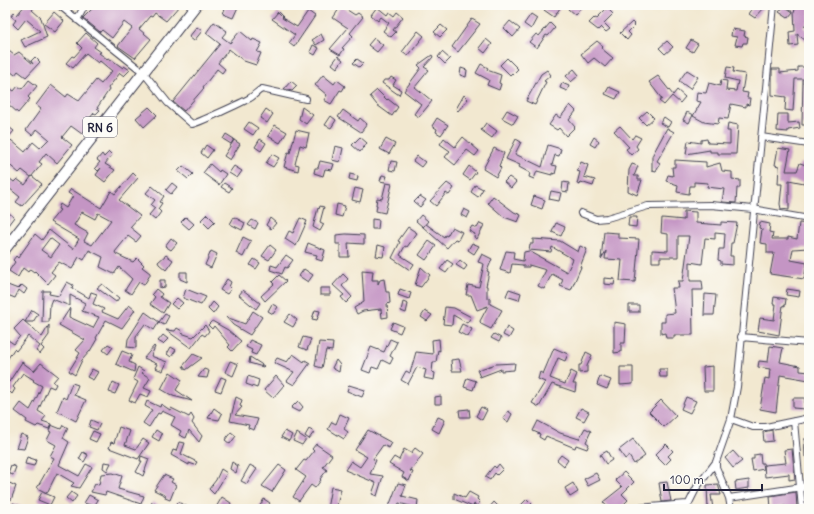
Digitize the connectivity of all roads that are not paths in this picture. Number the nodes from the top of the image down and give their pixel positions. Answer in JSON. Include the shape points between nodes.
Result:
{"nodes":[{"id":1,"x":59,"y":5,"type":"edge"},
{"id":2,"x":85,"y":5,"type":"edge"},
{"id":3,"x":196,"y":5,"type":"edge"},
{"id":4,"x":774,"y":5,"type":"edge"},
{"id":5,"x":77,"y":20,"type":"junction"},
{"id":6,"x":143,"y":72,"type":"junction"},
{"id":7,"x":306,"y":99,"type":"dead end"},
{"id":8,"x":761,"y":137,"type":"junction"},
{"id":9,"x":809,"y":144,"type":"edge"},
{"id":10,"x":753,"y":209,"type":"junction"},
{"id":11,"x":581,"y":213,"type":"dead end"},
{"id":12,"x":809,"y":219,"type":"edge"},
{"id":13,"x":5,"y":249,"type":"edge"},
{"id":14,"x":741,"y":337,"type":"junction"},
{"id":15,"x":809,"y":343,"type":"edge"},
{"id":16,"x":809,"y":418,"type":"edge"},
{"id":17,"x":731,"y":419,"type":"junction"},
{"id":18,"x":794,"y":421,"type":"junction"},
{"id":19,"x":716,"y":462,"type":"junction"},
{"id":20,"x":809,"y":486,"type":"edge"},
{"id":21,"x":800,"y":488,"type":"junction"},
{"id":22,"x":729,"y":498,"type":"junction"},
{"id":23,"x":687,"y":507,"type":"edge"},
{"id":24,"x":638,"y":508,"type":"edge"},
{"id":25,"x":731,"y":509,"type":"edge"},
{"id":26,"x":802,"y":509,"type":"edge"}],
"edges":[{"from":1,"to":5,"type":"street"},
{"from":2,"to":5,"type":"street"},
{"from":3,"to":6,"type":"main road","number":"RN 6"},
{"from":4,"to":8,"type":"street"},
{"from":5,"to":6,"type":"street"},
{"from":6,"to":7,"type":"street","via":[[168,103],[192,124],[250,98],[262,89]]},
{"from":6,"to":13,"type":"main road","number":"RN 6"},
{"from":8,"to":9,"type":"street"},
{"from":8,"to":10,"type":"street"},
{"from":10,"to":11,"type":"street","via":[[711,205],[648,206],[596,219]]},
{"from":10,"to":12,"type":"street"},
{"from":10,"to":14,"type":"street"},
{"from":14,"to":15,"type":"street"},
{"from":14,"to":17,"type":"street","via":[[737,387]]},
{"from":16,"to":18,"type":"street"},
{"from":17,"to":18,"type":"street","via":[[753,427]]},
{"from":17,"to":19,"type":"street"},
{"from":18,"to":21,"type":"street"},
{"from":19,"to":22,"type":"street"},
{"from":19,"to":23,"type":"street","via":[[697,487]]},
{"from":20,"to":21,"type":"street"},
{"from":21,"to":22,"type":"street"},
{"from":21,"to":26,"type":"street"},
{"from":22,"to":25,"type":"street"},
{"from":23,"to":24,"type":"street"}]}
